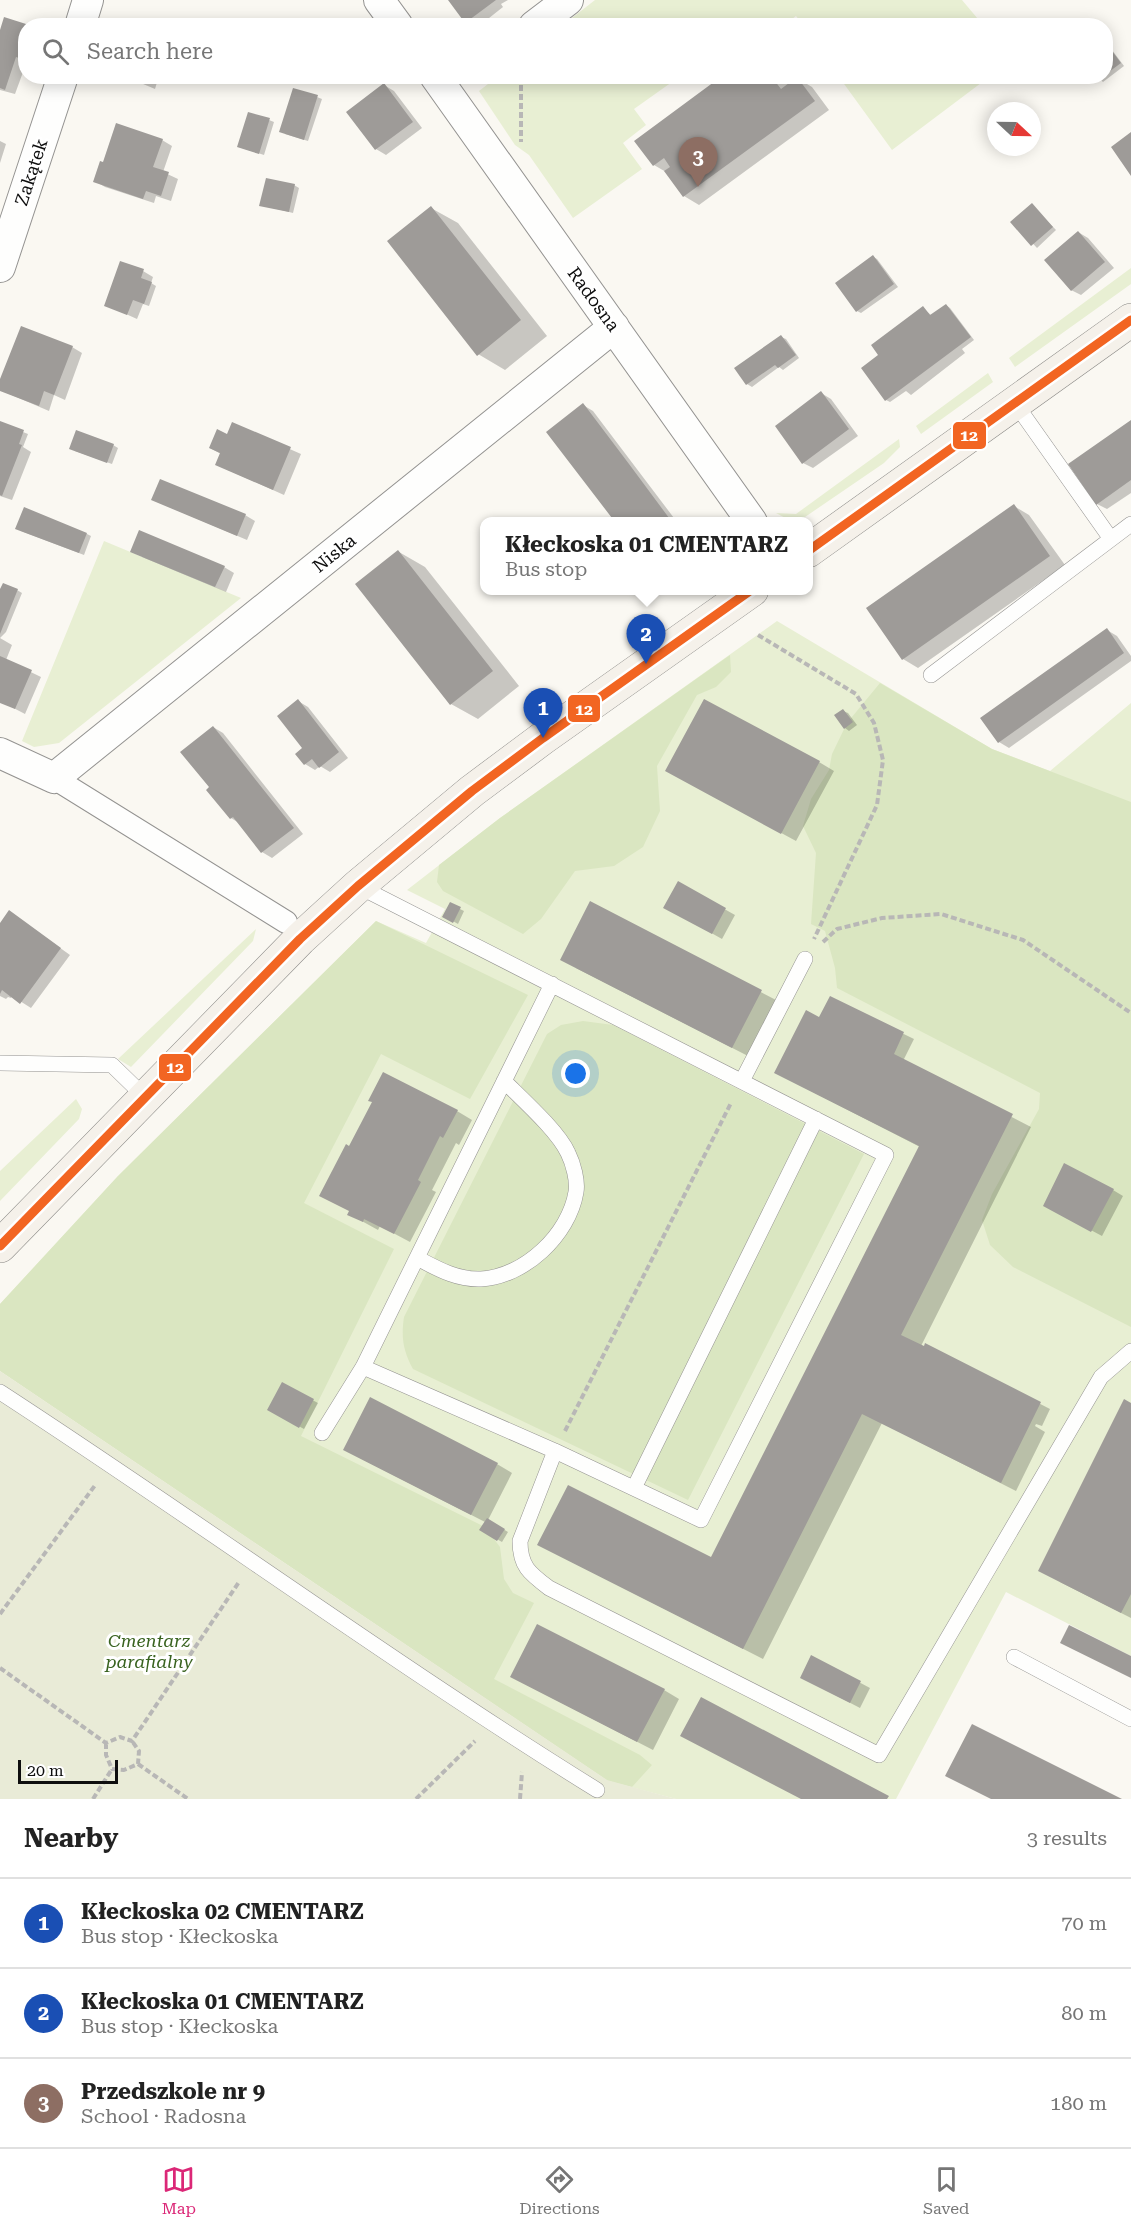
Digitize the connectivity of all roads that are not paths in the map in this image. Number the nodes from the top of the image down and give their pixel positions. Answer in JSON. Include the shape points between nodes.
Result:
{"nodes":[{"id":1,"x":88,"y":0,"type":"edge"},
{"id":2,"x":379,"y":0,"type":"edge"},
{"id":3,"x":568,"y":0,"type":"edge"},
{"id":4,"x":82,"y":18,"type":"edge"},
{"id":5,"x":392,"y":18,"type":"edge"},
{"id":6,"x":544,"y":18,"type":"edge"},
{"id":7,"x":60,"y":84,"type":"edge"},
{"id":8,"x":451,"y":84,"type":"edge"},
{"id":9,"x":0,"y":267,"type":"edge"},
{"id":10,"x":1131,"y":320,"type":"edge"},
{"id":11,"x":614,"y":327,"type":"junction"},
{"id":12,"x":1015,"y":403,"type":"junction"},
{"id":13,"x":748,"y":517,"type":"edge"},
{"id":14,"x":1131,"y":524,"type":"edge"},
{"id":15,"x":1111,"y":539,"type":"junction"},
{"id":16,"x":813,"y":546,"type":"edge"},
{"id":17,"x":746,"y":595,"type":"edge"},
{"id":18,"x":931,"y":675,"type":"dead end"},
{"id":19,"x":0,"y":753,"type":"edge"},
{"id":20,"x":54,"y":778,"type":"junction"},
{"id":21,"x":358,"y":886,"type":"junction"},
{"id":22,"x":286,"y":922,"type":"dead end"},
{"id":23,"x":805,"y":958,"type":"road end"},
{"id":24,"x":552,"y":984,"type":"junction"},
{"id":25,"x":1,"y":1064,"type":"edge"},
{"id":26,"x":742,"y":1081,"type":"junction"},
{"id":27,"x":504,"y":1082,"type":"junction"},
{"id":28,"x":145,"y":1097,"type":"junction"},
{"id":29,"x":816,"y":1119,"type":"junction"},
{"id":30,"x":0,"y":1246,"type":"edge"},
{"id":31,"x":417,"y":1258,"type":"junction"},
{"id":32,"x":1131,"y":1351,"type":"edge"},
{"id":33,"x":363,"y":1367,"type":"junction"},
{"id":34,"x":0,"y":1392,"type":"edge"},
{"id":35,"x":322,"y":1432,"type":"dead end"},
{"id":36,"x":555,"y":1451,"type":"junction"},
{"id":37,"x":634,"y":1488,"type":"junction"},
{"id":38,"x":1014,"y":1657,"type":"dead end"},
{"id":39,"x":1131,"y":1719,"type":"edge"},
{"id":40,"x":597,"y":1790,"type":"dead end"}],
"edges":[{"from":1,"to":4,"type":"street"},
{"from":2,"to":5,"type":"street"},
{"from":3,"to":6,"type":"street"},
{"from":7,"to":9,"type":"street","name":"Zakątek"},
{"from":8,"to":11,"type":"street","name":"Radosna"},
{"from":10,"to":12,"type":"main road"},
{"from":11,"to":13,"type":"street","name":"Radosna"},
{"from":11,"to":20,"type":"street","name":"Niska"},
{"from":12,"to":15,"type":"lane"},
{"from":12,"to":16,"type":"main road"},
{"from":14,"to":15,"type":"lane"},
{"from":15,"to":18,"type":"lane"},
{"from":17,"to":21,"type":"main road","via":[[534,744]]},
{"from":19,"to":20,"type":"street"},
{"from":20,"to":22,"type":"street"},
{"from":21,"to":24,"type":"lane"},
{"from":21,"to":28,"type":"main road","via":[[300,939]]},
{"from":23,"to":26,"type":"lane"},
{"from":24,"to":26,"type":"lane"},
{"from":24,"to":27,"type":"lane"},
{"from":25,"to":28,"type":"lane","via":[[112,1065]]},
{"from":26,"to":29,"type":"lane"},
{"from":27,"to":31,"type":"lane"},
{"from":27,"to":31,"type":"lane","via":[[568,1152],[577,1190],[571,1211],[532,1260],[499,1276],[451,1276]]},
{"from":28,"to":30,"type":"main road"},
{"from":29,"to":37,"type":"lane"},
{"from":29,"to":37,"type":"lane","via":[[886,1155],[701,1520]]},
{"from":31,"to":33,"type":"lane"},
{"from":32,"to":36,"type":"lane","via":[[1101,1377],[879,1755],[549,1588],[531,1575],[520,1556],[520,1541]]},
{"from":33,"to":35,"type":"lane"},
{"from":33,"to":36,"type":"lane"},
{"from":34,"to":40,"type":"lane"},
{"from":36,"to":37,"type":"lane"},
{"from":38,"to":39,"type":"lane"}]}
